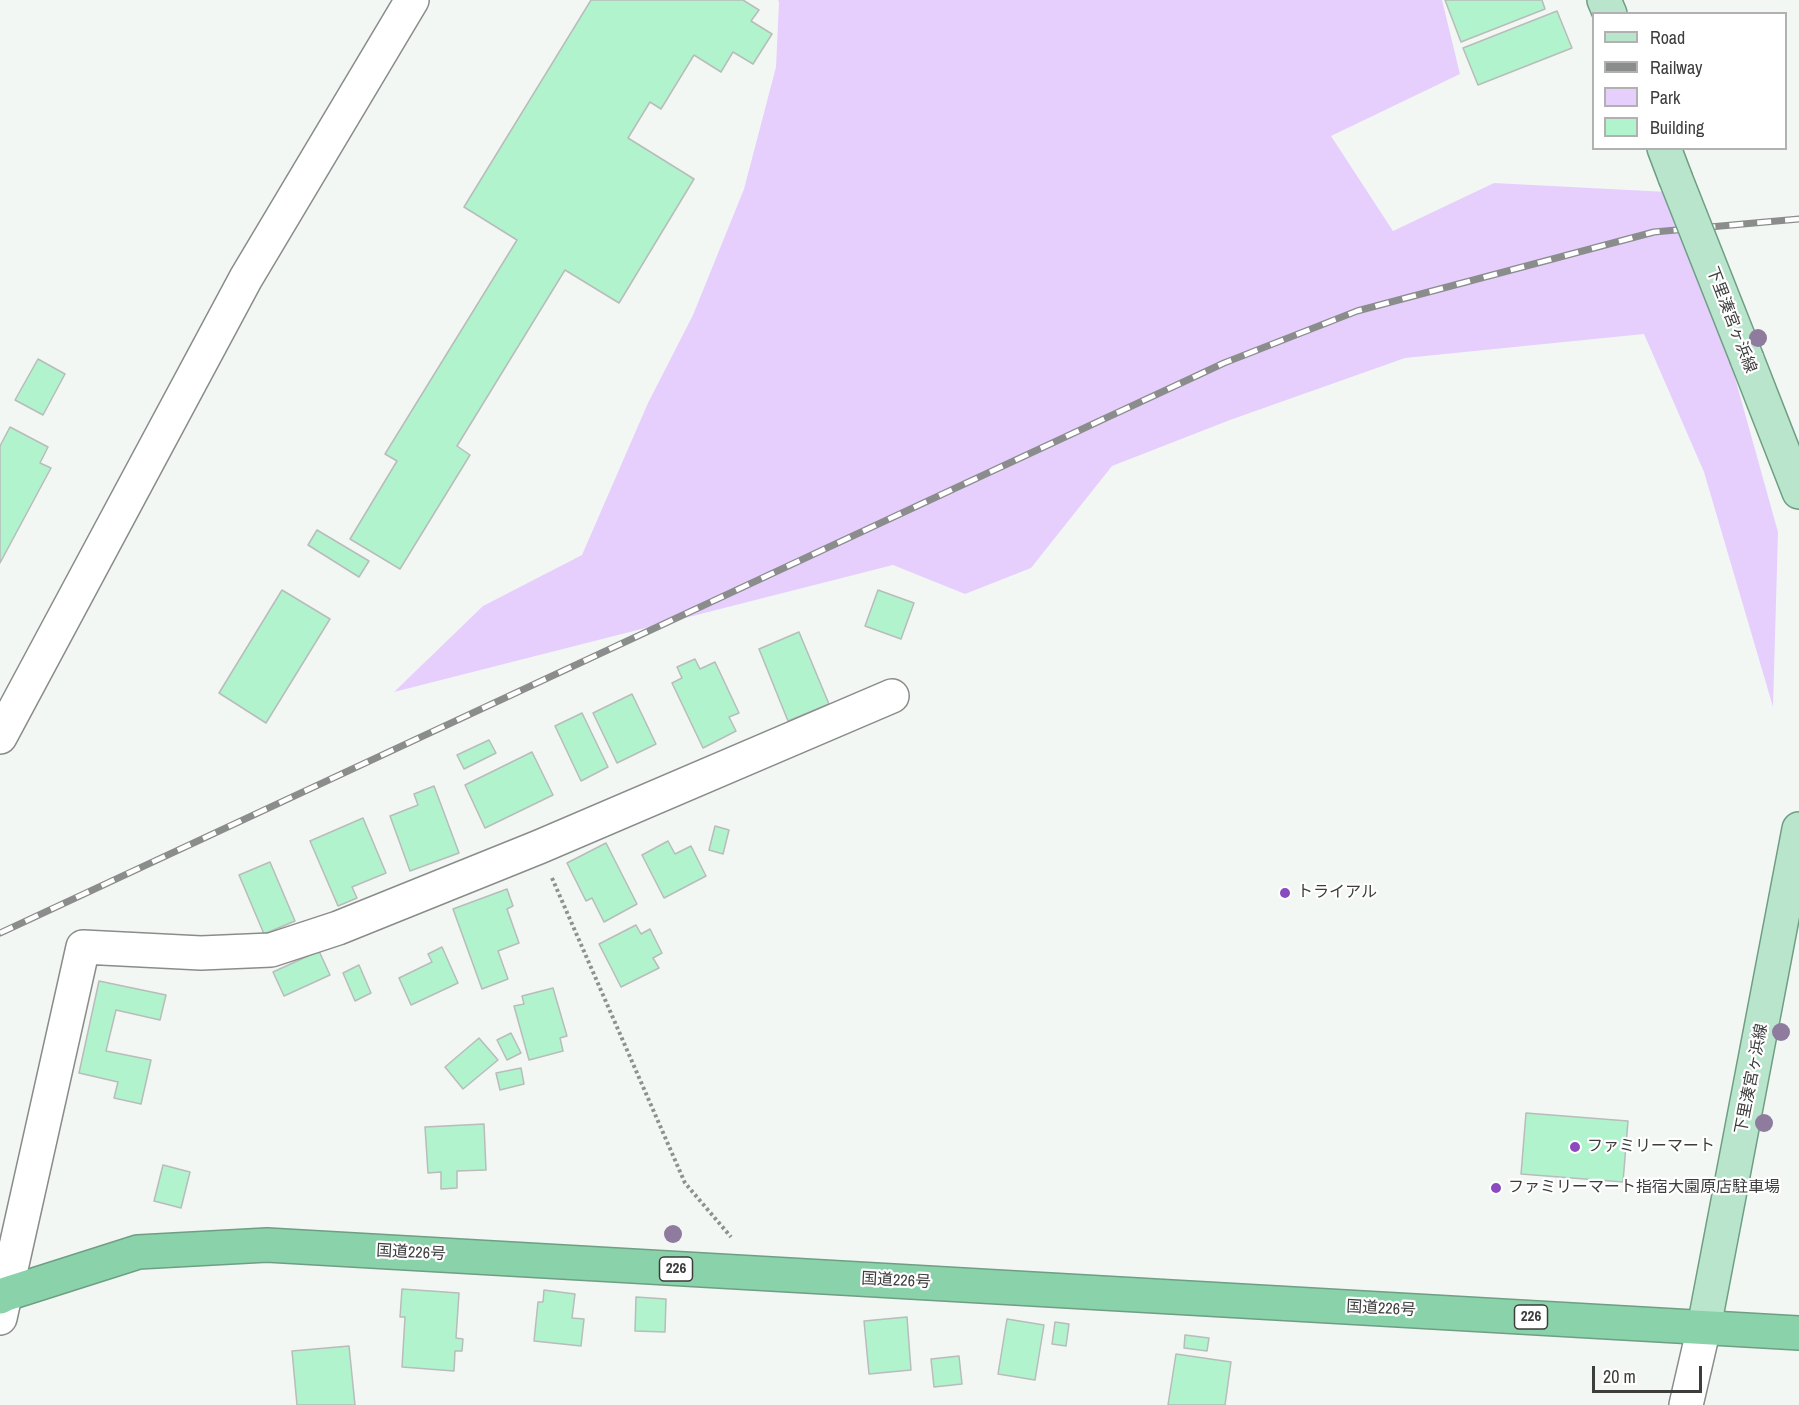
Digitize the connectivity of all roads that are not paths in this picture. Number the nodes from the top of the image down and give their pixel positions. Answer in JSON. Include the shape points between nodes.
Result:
{"nodes":[{"id":1,"x":412,"y":0,"type":"edge"},
{"id":2,"x":1670,"y":163,"type":"edge"},
{"id":3,"x":1799,"y":492,"type":"edge"},
{"id":4,"x":892,"y":696,"type":"dead end"},
{"id":5,"x":0,"y":736,"type":"edge"},
{"id":6,"x":1799,"y":829,"type":"edge"},
{"id":7,"x":2,"y":1303,"type":"edge"},
{"id":8,"x":1704,"y":1327,"type":"junction"},
{"id":9,"x":1799,"y":1333,"type":"edge"},
{"id":10,"x":1686,"y":1405,"type":"edge"}],
"edges":[{"from":1,"to":5,"type":"street","via":[[246,278]]},
{"from":2,"to":3,"type":"main road","name":"下里湊宮ヶ浜線","bridge":true},
{"from":4,"to":7,"type":"street","via":[[539,847],[338,928],[271,950],[201,953],[83,947]]},
{"from":6,"to":8,"type":"main road","name":"下里湊宮ヶ浜線"},
{"from":7,"to":8,"type":"highway","name":"国道226号","number":"226","via":[[138,1252],[267,1245]]},
{"from":8,"to":9,"type":"highway","name":"国道226号","number":"226"},
{"from":8,"to":10,"type":"street"}]}
